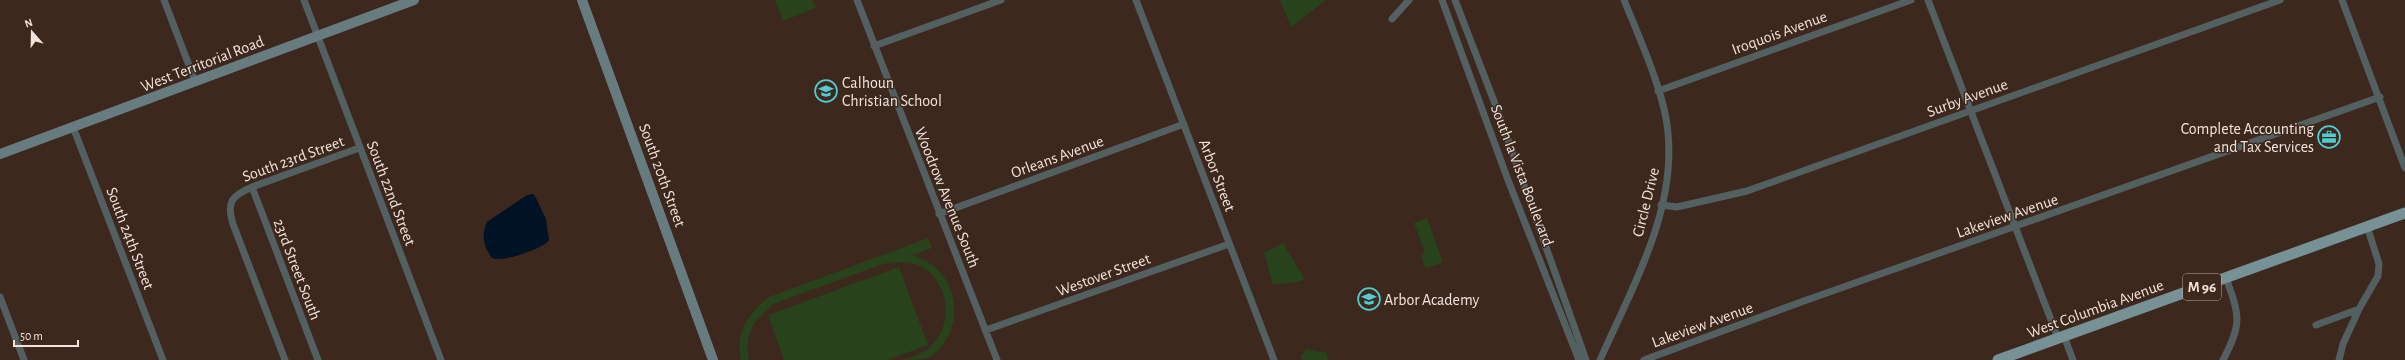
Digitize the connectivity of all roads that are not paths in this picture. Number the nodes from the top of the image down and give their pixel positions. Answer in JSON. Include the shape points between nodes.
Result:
{"nodes":[{"id":1,"x":164,"y":0,"type":"edge"},
{"id":2,"x":304,"y":0,"type":"edge"},
{"id":3,"x":414,"y":0,"type":"edge"},
{"id":4,"x":582,"y":0,"type":"edge"},
{"id":5,"x":857,"y":0,"type":"edge"},
{"id":6,"x":1001,"y":0,"type":"edge"},
{"id":7,"x":1136,"y":0,"type":"edge"},
{"id":8,"x":1409,"y":0,"type":"edge"},
{"id":9,"x":1442,"y":0,"type":"edge"},
{"id":10,"x":1455,"y":0,"type":"edge"},
{"id":11,"x":1624,"y":0,"type":"edge"},
{"id":12,"x":1911,"y":0,"type":"edge"},
{"id":13,"x":1928,"y":0,"type":"edge"},
{"id":14,"x":2280,"y":0,"type":"edge"},
{"id":15,"x":2342,"y":0,"type":"edge"},
{"id":16,"x":1392,"y":19,"type":"dead end"},
{"id":17,"x":318,"y":35,"type":"junction"},
{"id":18,"x":874,"y":46,"type":"junction"},
{"id":19,"x":195,"y":81,"type":"junction"},
{"id":20,"x":1658,"y":90,"type":"junction"},
{"id":21,"x":2380,"y":97,"type":"junction"},
{"id":22,"x":1970,"y":110,"type":"junction"},
{"id":23,"x":1184,"y":124,"type":"junction"},
{"id":24,"x":73,"y":127,"type":"junction"},
{"id":25,"x":359,"y":148,"type":"junction"},
{"id":26,"x":0,"y":154,"type":"edge"},
{"id":27,"x":2405,"y":168,"type":"edge"},
{"id":28,"x":252,"y":187,"type":"junction"},
{"id":29,"x":1661,"y":205,"type":"junction"},
{"id":30,"x":2405,"y":213,"type":"edge"},
{"id":31,"x":939,"y":214,"type":"junction"},
{"id":32,"x":2367,"y":226,"type":"junction"},
{"id":33,"x":2015,"y":227,"type":"junction"},
{"id":34,"x":1229,"y":244,"type":"junction"},
{"id":35,"x":2226,"y":278,"type":"junction"},
{"id":36,"x":0,"y":297,"type":"edge"},
{"id":37,"x":2359,"y":309,"type":"junction"},
{"id":38,"x":2316,"y":325,"type":"dead end"},
{"id":39,"x":986,"y":330,"type":"junction"},
{"id":40,"x":2061,"y":337,"type":"junction"},
{"id":41,"x":24,"y":360,"type":"edge"},
{"id":42,"x":163,"y":360,"type":"edge"},
{"id":43,"x":285,"y":360,"type":"edge"},
{"id":44,"x":318,"y":360,"type":"edge"},
{"id":45,"x":441,"y":360,"type":"edge"},
{"id":46,"x":713,"y":360,"type":"edge"},
{"id":47,"x":997,"y":360,"type":"edge"},
{"id":48,"x":1274,"y":360,"type":"edge"},
{"id":49,"x":1579,"y":360,"type":"edge"},
{"id":50,"x":1586,"y":360,"type":"edge"},
{"id":51,"x":1600,"y":360,"type":"edge"},
{"id":52,"x":1644,"y":360,"type":"edge"},
{"id":53,"x":1998,"y":360,"type":"edge"},
{"id":54,"x":2073,"y":360,"type":"edge"},
{"id":55,"x":2223,"y":360,"type":"edge"},
{"id":56,"x":2339,"y":360,"type":"edge"}],
"edges":[{"from":1,"to":19,"type":"street"},
{"from":2,"to":17,"type":"street","name":"South 22nd Street"},
{"from":3,"to":17,"type":"street","name":"West Territorial Road"},
{"from":4,"to":46,"type":"street","name":"South 20th Street"},
{"from":5,"to":18,"type":"street","name":"Woodrow Avenue South"},
{"from":6,"to":18,"type":"street"},
{"from":7,"to":23,"type":"street","name":"Arbor Street"},
{"from":8,"to":16,"type":"street"},
{"from":9,"to":49,"type":"street","name":"South la Vista Boulevard","via":[[1508,180]]},
{"from":10,"to":50,"type":"street","name":"South la Vista Boulevard","via":[[1497,109]]},
{"from":11,"to":20,"type":"street","name":"Circle Drive"},
{"from":12,"to":20,"type":"street","name":"Iroquois Avenue"},
{"from":13,"to":22,"type":"street"},
{"from":14,"to":22,"type":"street","name":"Surby Avenue"},
{"from":15,"to":21,"type":"street"},
{"from":17,"to":19,"type":"street","name":"West Territorial Road"},
{"from":17,"to":25,"type":"street","name":"South 22nd Street"},
{"from":18,"to":31,"type":"street","name":"Woodrow Avenue South"},
{"from":19,"to":24,"type":"street","name":"West Territorial Road"},
{"from":20,"to":29,"type":"street","name":"Circle Drive","via":[[1668,132],[1669,166]]},
{"from":21,"to":27,"type":"street"},
{"from":21,"to":33,"type":"street","name":"Lakeview Avenue"},
{"from":22,"to":29,"type":"street","name":"Surby Avenue","via":[[1747,191],[1677,208]]},
{"from":22,"to":33,"type":"street"},
{"from":23,"to":31,"type":"street","name":"Orleans Avenue"},
{"from":23,"to":34,"type":"street","name":"Arbor Street"},
{"from":24,"to":26,"type":"street","name":"West Territorial Road"},
{"from":24,"to":42,"type":"street","name":"South 24th Street"},
{"from":25,"to":28,"type":"street","name":"South 23rd Street"},
{"from":25,"to":45,"type":"street","name":"South 22nd Street"},
{"from":28,"to":43,"type":"street","name":"South 23rd Street","via":[[236,194],[229,212]]},
{"from":28,"to":44,"type":"street","name":"23rd Street South"},
{"from":29,"to":51,"type":"street","name":"Circle Drive","via":[[1652,239]]},
{"from":30,"to":32,"type":"main road","name":"West Columbia Avenue","number":"M 96"},
{"from":31,"to":39,"type":"street","name":"Woodrow Avenue South"},
{"from":32,"to":35,"type":"main road","name":"West Columbia Avenue","number":"M 96"},
{"from":32,"to":37,"type":"street","via":[[2379,264],[2378,276]]},
{"from":33,"to":40,"type":"street"},
{"from":33,"to":52,"type":"street","name":"Lakeview Avenue"},
{"from":34,"to":39,"type":"street","name":"Westover Street"},
{"from":34,"to":48,"type":"street","name":"Arbor Street"},
{"from":35,"to":40,"type":"main road","name":"West Columbia Avenue","number":"M 96"},
{"from":35,"to":55,"type":"street","via":[[2238,327]]},
{"from":36,"to":41,"type":"street"},
{"from":37,"to":38,"type":"street"},
{"from":37,"to":56,"type":"street","via":[[2343,344]]},
{"from":39,"to":47,"type":"street","name":"Woodrow Avenue South"},
{"from":40,"to":53,"type":"main road","name":"West Columbia Avenue","number":"M 96"},
{"from":40,"to":54,"type":"street"}]}
